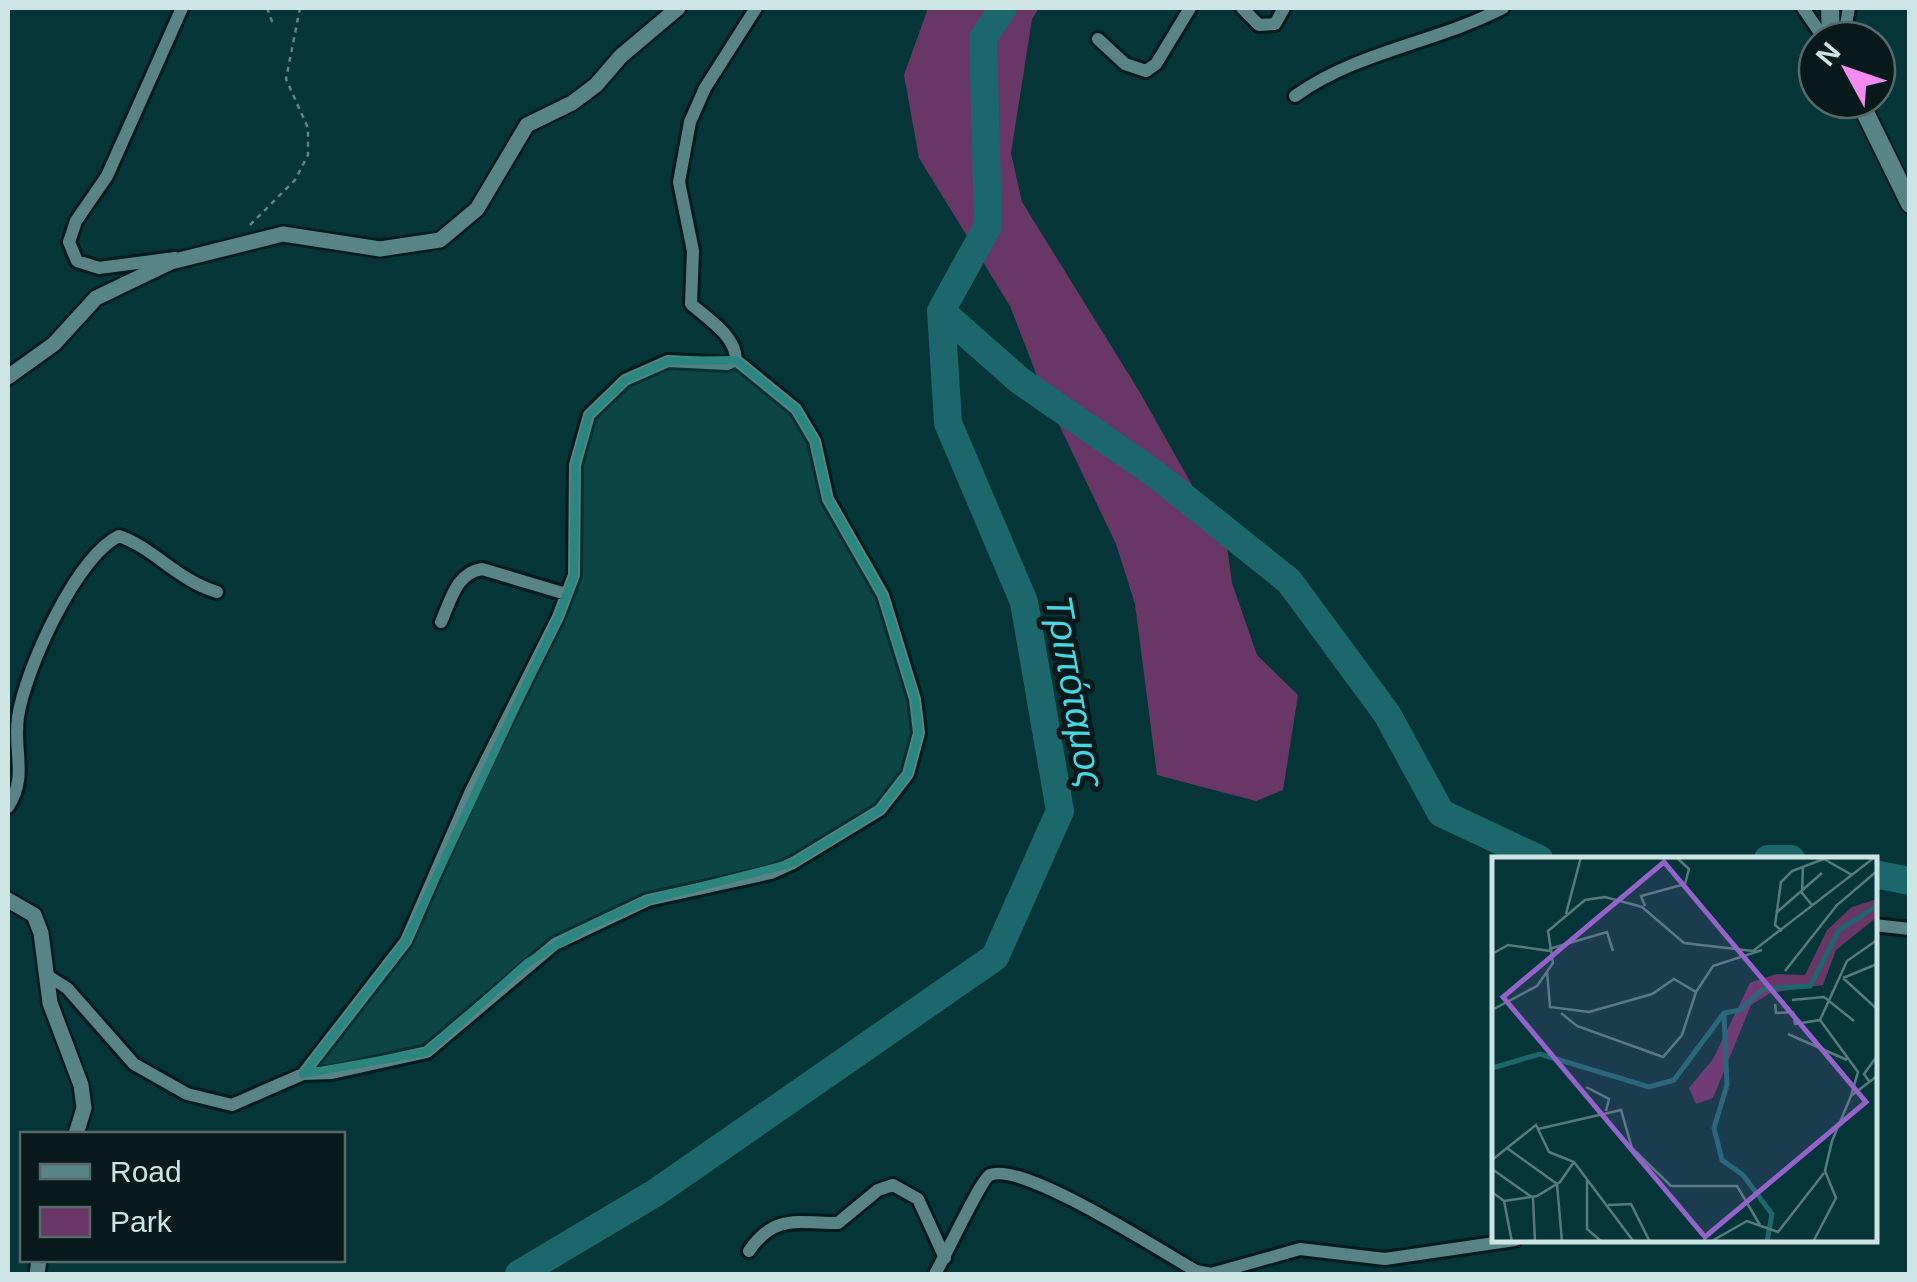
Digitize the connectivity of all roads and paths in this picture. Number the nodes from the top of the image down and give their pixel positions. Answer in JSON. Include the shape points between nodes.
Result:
{"nodes":[{"id":1,"x":182,"y":8,"type":"edge"},
{"id":2,"x":266,"y":8,"type":"edge"},
{"id":3,"x":300,"y":8,"type":"edge"},
{"id":4,"x":678,"y":8,"type":"edge"},
{"id":5,"x":756,"y":8,"type":"edge"},
{"id":6,"x":1190,"y":8,"type":"edge"},
{"id":7,"x":1242,"y":8,"type":"edge"},
{"id":8,"x":1284,"y":8,"type":"edge"},
{"id":9,"x":1502,"y":8,"type":"edge"},
{"id":10,"x":273,"y":24,"type":"dead end"},
{"id":11,"x":1098,"y":40,"type":"dead end"},
{"id":12,"x":1295,"y":96,"type":"dead end"},
{"id":13,"x":1869,"y":120,"type":"edge"},
{"id":14,"x":1910,"y":204,"type":"edge"},
{"id":15,"x":236,"y":242,"type":"junction"},
{"id":16,"x":183,"y":258,"type":"junction"},
{"id":17,"x":736,"y":360,"type":"junction"},
{"id":18,"x":8,"y":376,"type":"edge"},
{"id":19,"x":217,"y":592,"type":"dead end"},
{"id":20,"x":566,"y":594,"type":"junction"},
{"id":21,"x":441,"y":622,"type":"dead end"},
{"id":22,"x":8,"y":806,"type":"edge"},
{"id":23,"x":8,"y":900,"type":"edge"},
{"id":24,"x":1877,"y":924,"type":"edge"},
{"id":25,"x":1910,"y":929,"type":"edge"},
{"id":26,"x":48,"y":976,"type":"junction"},
{"id":27,"x":303,"y":1074,"type":"junction"},
{"id":28,"x":77,"y":1132,"type":"edge"},
{"id":29,"x":1502,"y":1242,"type":"edge"},
{"id":30,"x":749,"y":1251,"type":"dead end"},
{"id":31,"x":945,"y":1258,"type":"junction"},
{"id":32,"x":935,"y":1274,"type":"edge"}],
"edges":[{"from":1,"to":16,"type":"street","via":[[107,176],[69,242],[77,261],[98,268]]},
{"from":2,"to":10,"type":"path"},
{"from":3,"to":15,"type":"path","via":[[286,79],[308,128],[308,155],[295,180]]},
{"from":4,"to":15,"type":"street","via":[[572,103],[527,125],[477,209],[440,240],[380,249],[283,234]]},
{"from":5,"to":17,"type":"street","via":[[705,88],[690,122],[679,182],[693,252],[691,304],[736,348]]},
{"from":6,"to":11,"type":"street","via":[[1146,71],[1125,64]]},
{"from":7,"to":8,"type":"street","via":[[1259,25],[1275,24]]},
{"from":9,"to":12,"type":"street","via":[[1368,55]]},
{"from":13,"to":14,"type":"main road"},
{"from":15,"to":16,"type":"street"},
{"from":16,"to":18,"type":"street","via":[[96,298],[54,344]]},
{"from":17,"to":20,"type":"street","via":[[668,361],[624,380],[588,415],[576,465],[574,576]]},
{"from":17,"to":27,"type":"street","via":[[796,409],[816,440],[828,498],[883,595],[915,698],[919,733],[908,774],[880,810],[793,863],[648,900],[555,944],[427,1052]]},
{"from":19,"to":22,"type":"street","via":[[171,572],[133,541],[119,536],[103,544],[62,606],[29,681],[16,735],[22,777]]},
{"from":20,"to":21,"type":"street","via":[[471,571]]},
{"from":20,"to":27,"type":"street","via":[[406,941]]},
{"from":23,"to":26,"type":"street","via":[[34,915]]},
{"from":24,"to":25,"type":"street"},
{"from":26,"to":27,"type":"street","via":[[134,1064],[187,1094],[232,1105]]},
{"from":26,"to":28,"type":"street","via":[[56,1026],[81,1085],[84,1108]]},
{"from":29,"to":31,"type":"street","via":[[1385,1260],[1300,1248],[1211,1274],[1063,1195],[1004,1173],[980,1184]]},
{"from":30,"to":31,"type":"street","via":[[774,1224],[838,1223],[878,1190],[893,1186],[918,1199]]},
{"from":31,"to":32,"type":"street"}]}
